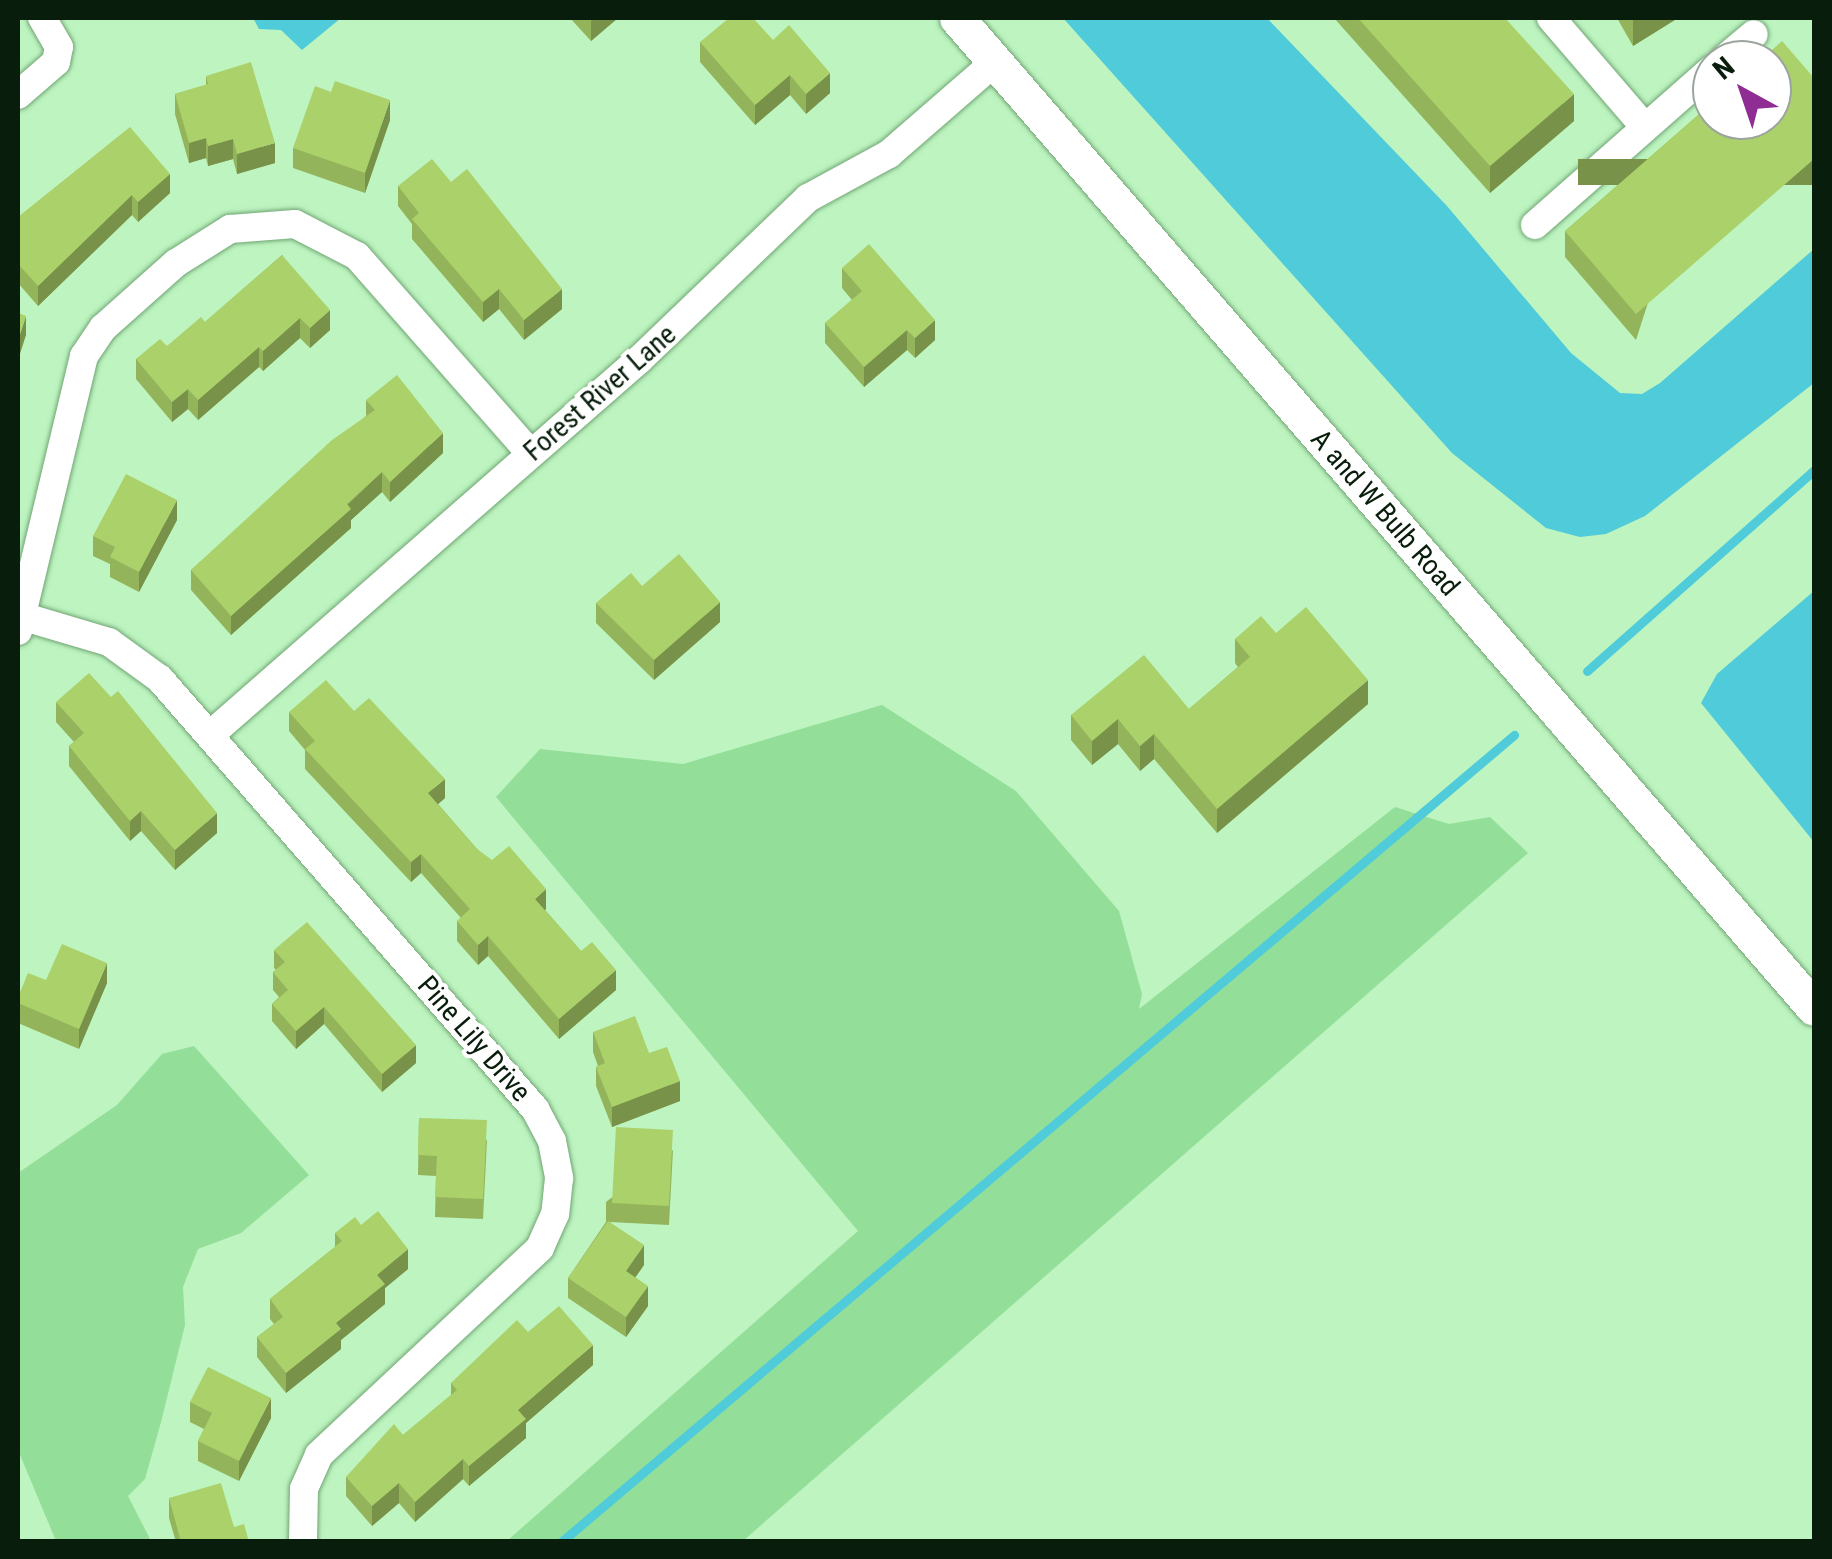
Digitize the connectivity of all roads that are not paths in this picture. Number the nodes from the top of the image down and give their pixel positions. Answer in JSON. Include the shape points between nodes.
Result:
{"nodes":[{"id":1,"x":42,"y":18,"type":"edge"},
{"id":2,"x":956,"y":18,"type":"edge"},
{"id":3,"x":1550,"y":18,"type":"edge"},
{"id":4,"x":1754,"y":34,"type":"dead end"},
{"id":5,"x":1747,"y":40,"type":"edge"},
{"id":6,"x":995,"y":62,"type":"junction"},
{"id":7,"x":1692,"y":86,"type":"edge"},
{"id":8,"x":18,"y":96,"type":"edge"},
{"id":9,"x":1644,"y":126,"type":"junction"},
{"id":10,"x":1535,"y":225,"type":"dead end"},
{"id":11,"x":530,"y":454,"type":"junction"},
{"id":12,"x":19,"y":624,"type":"edge"},
{"id":13,"x":210,"y":735,"type":"junction"},
{"id":14,"x":1814,"y":1008,"type":"edge"},
{"id":15,"x":303,"y":1542,"type":"edge"}],
"edges":[{"from":1,"to":8,"type":"street","via":[[59,48],[56,62]]},
{"from":2,"to":6,"type":"street","name":"A and W Bulb Road"},
{"from":3,"to":9,"type":"street"},
{"from":4,"to":5,"type":"street"},
{"from":6,"to":11,"type":"street","name":"Forest River Lane","via":[[889,154],[808,198],[718,289]]},
{"from":6,"to":14,"type":"street","name":"A and W Bulb Road"},
{"from":7,"to":9,"type":"street"},
{"from":9,"to":10,"type":"street"},
{"from":11,"to":12,"type":"street","via":[[358,256],[296,224],[230,229],[176,263],[103,328],[84,356]]},
{"from":11,"to":13,"type":"street","name":"Forest River Lane"},
{"from":12,"to":13,"type":"street","name":"Pine Lily Drive","via":[[137,658]]},
{"from":13,"to":15,"type":"street","name":"Pine Lily Drive","via":[[535,1110],[552,1142],[559,1178],[555,1214],[540,1248],[516,1276],[318,1455],[304,1489]]}]}
